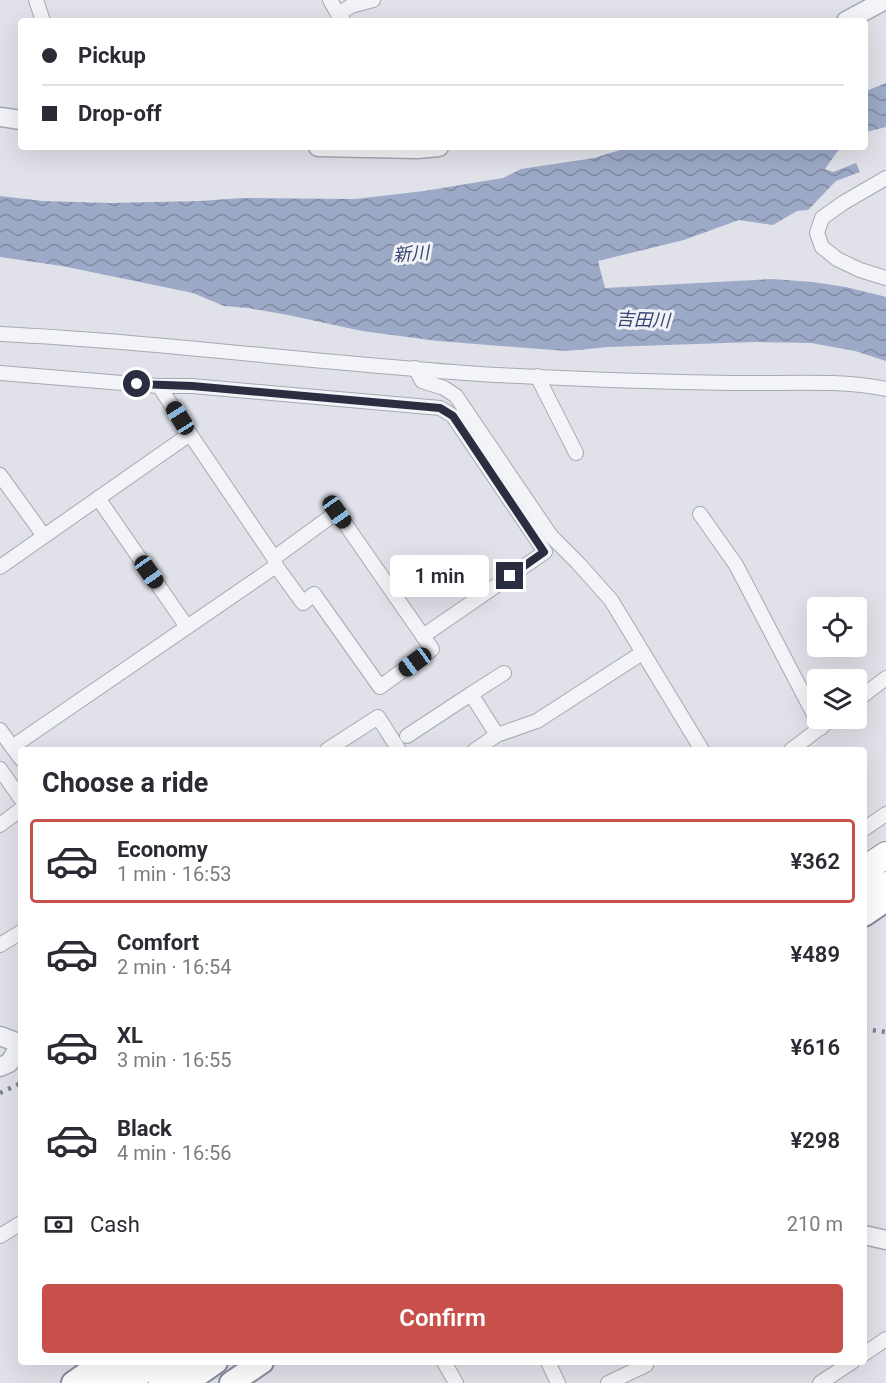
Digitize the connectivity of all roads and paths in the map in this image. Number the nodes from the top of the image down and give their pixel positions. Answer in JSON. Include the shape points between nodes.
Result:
{"nodes":[{"id":1,"x":36,"y":0,"type":"edge"},
{"id":2,"x":330,"y":0,"type":"edge"},
{"id":3,"x":373,"y":0,"type":"edge"},
{"id":4,"x":885,"y":0,"type":"edge"},
{"id":5,"x":43,"y":18,"type":"edge"},
{"id":6,"x":341,"y":18,"type":"edge"},
{"id":7,"x":852,"y":18,"type":"edge"},
{"id":8,"x":0,"y":117,"type":"edge"},
{"id":9,"x":18,"y":120,"type":"edge"},
{"id":10,"x":886,"y":178,"type":"edge"},
{"id":11,"x":886,"y":278,"type":"edge"},
{"id":12,"x":0,"y":334,"type":"edge"},
{"id":13,"x":415,"y":369,"type":"junction"},
{"id":14,"x":0,"y":373,"type":"edge"},
{"id":15,"x":537,"y":376,"type":"junction"},
{"id":16,"x":159,"y":386,"type":"junction"},
{"id":17,"x":886,"y":389,"type":"edge"},
{"id":18,"x":190,"y":434,"type":"junction"},
{"id":19,"x":576,"y":453,"type":"dead end"},
{"id":20,"x":0,"y":475,"type":"edge"},
{"id":21,"x":98,"y":498,"type":"junction"},
{"id":22,"x":700,"y":514,"type":"dead end"},
{"id":23,"x":44,"y":536,"type":"junction"},
{"id":24,"x":275,"y":562,"type":"junction"},
{"id":25,"x":0,"y":567,"type":"edge"},
{"id":26,"x":187,"y":627,"type":"junction"},
{"id":27,"x":423,"y":636,"type":"junction"},
{"id":28,"x":642,"y":653,"type":"junction"},
{"id":29,"x":504,"y":673,"type":"dead end"},
{"id":30,"x":886,"y":678,"type":"edge"},
{"id":31,"x":867,"y":693,"type":"edge"},
{"id":32,"x":471,"y":694,"type":"junction"},
{"id":33,"x":807,"y":701,"type":"edge"},
{"id":34,"x":820,"y":729,"type":"edge"},
{"id":35,"x":0,"y":730,"type":"edge"},
{"id":36,"x":497,"y":735,"type":"junction"},
{"id":37,"x":407,"y":736,"type":"dead end"},
{"id":38,"x":12,"y":747,"type":"junction"},
{"id":39,"x":332,"y":747,"type":"edge"},
{"id":40,"x":397,"y":747,"type":"edge"},
{"id":41,"x":479,"y":747,"type":"edge"},
{"id":42,"x":700,"y":747,"type":"edge"},
{"id":43,"x":795,"y":747,"type":"edge"},
{"id":44,"x":18,"y":755,"type":"edge"},
{"id":45,"x":0,"y":769,"type":"edge"},
{"id":46,"x":18,"y":794,"type":"edge"},
{"id":47,"x":18,"y":811,"type":"edge"},
{"id":48,"x":886,"y":814,"type":"edge"},
{"id":49,"x":0,"y":825,"type":"edge"},
{"id":50,"x":867,"y":827,"type":"edge"},
{"id":51,"x":886,"y":841,"type":"edge"},
{"id":52,"x":867,"y":854,"type":"edge"},
{"id":53,"x":886,"y":855,"type":"edge"},
{"id":54,"x":867,"y":868,"type":"edge"},
{"id":55,"x":886,"y":885,"type":"edge"},
{"id":56,"x":867,"y":898,"type":"edge"},
{"id":57,"x":886,"y":900,"type":"edge"},
{"id":58,"x":867,"y":913,"type":"edge"},
{"id":59,"x":18,"y":934,"type":"edge"},
{"id":60,"x":0,"y":945,"type":"edge"},
{"id":61,"x":0,"y":1036,"type":"edge"},
{"id":62,"x":18,"y":1043,"type":"edge"},
{"id":63,"x":18,"y":1049,"type":"edge"},
{"id":64,"x":0,"y":1067,"type":"edge"},
{"id":65,"x":18,"y":1225,"type":"edge"},
{"id":66,"x":0,"y":1236,"type":"edge"},
{"id":67,"x":867,"y":1236,"type":"edge"},
{"id":68,"x":886,"y":1240,"type":"edge"},
{"id":69,"x":886,"y":1340,"type":"edge"},
{"id":70,"x":867,"y":1352,"type":"edge"},
{"id":71,"x":99,"y":1365,"type":"edge"},
{"id":72,"x":128,"y":1365,"type":"edge"},
{"id":73,"x":150,"y":1365,"type":"edge"},
{"id":74,"x":188,"y":1365,"type":"edge"},
{"id":75,"x":212,"y":1365,"type":"edge"},
{"id":76,"x":258,"y":1365,"type":"edge"},
{"id":77,"x":446,"y":1365,"type":"edge"},
{"id":78,"x":549,"y":1365,"type":"edge"},
{"id":79,"x":646,"y":1365,"type":"dead end"},
{"id":80,"x":847,"y":1365,"type":"edge"},
{"id":81,"x":555,"y":1382,"type":"edge"},
{"id":82,"x":73,"y":1383,"type":"edge"},
{"id":83,"x":102,"y":1383,"type":"edge"},
{"id":84,"x":124,"y":1383,"type":"edge"},
{"id":85,"x":162,"y":1383,"type":"edge"},
{"id":86,"x":186,"y":1383,"type":"edge"},
{"id":87,"x":231,"y":1383,"type":"edge"},
{"id":88,"x":456,"y":1383,"type":"edge"},
{"id":89,"x":608,"y":1383,"type":"edge"},
{"id":90,"x":820,"y":1383,"type":"edge"}],
"edges":[{"from":1,"to":5,"type":"street"},
{"from":2,"to":6,"type":"street"},
{"from":3,"to":6,"type":"street","via":[[351,6]]},
{"from":4,"to":7,"type":"street"},
{"from":8,"to":9,"type":"street"},
{"from":10,"to":11,"type":"street","via":[[822,218],[817,232],[822,247],[837,259]]},
{"from":12,"to":13,"type":"street"},
{"from":13,"to":15,"type":"street"},
{"from":13,"to":28,"type":"street","via":[[422,381],[456,396],[551,536],[610,600]]},
{"from":14,"to":16,"type":"street"},
{"from":15,"to":17,"type":"street","via":[[833,384]]},
{"from":15,"to":19,"type":"street"},
{"from":16,"to":18,"type":"street"},
{"from":16,"to":27,"type":"street","via":[[440,408],[453,416],[544,552]]},
{"from":18,"to":21,"type":"street"},
{"from":18,"to":24,"type":"street"},
{"from":20,"to":23,"type":"street"},
{"from":21,"to":23,"type":"street"},
{"from":21,"to":26,"type":"street"},
{"from":22,"to":33,"type":"street","via":[[736,565]]},
{"from":23,"to":25,"type":"street"},
{"from":24,"to":26,"type":"street"},
{"from":24,"to":27,"type":"street","via":[[337,512]]},
{"from":24,"to":27,"type":"street","via":[[303,603],[314,594],[380,687],[432,649]]},
{"from":26,"to":38,"type":"street"},
{"from":28,"to":36,"type":"street","via":[[537,721]]},
{"from":28,"to":42,"type":"street"},
{"from":29,"to":32,"type":"street"},
{"from":30,"to":31,"type":"street"},
{"from":32,"to":36,"type":"street"},
{"from":32,"to":37,"type":"street"},
{"from":34,"to":43,"type":"street"},
{"from":35,"to":38,"type":"street"},
{"from":36,"to":41,"type":"street"},
{"from":38,"to":44,"type":"street"},
{"from":39,"to":40,"type":"street","via":[[378,717]]},
{"from":45,"to":46,"type":"street"},
{"from":47,"to":49,"type":"street"},
{"from":48,"to":50,"type":"street"},
{"from":51,"to":52,"type":"highway"},
{"from":53,"to":54,"type":"highway"},
{"from":55,"to":56,"type":"highway"},
{"from":57,"to":58,"type":"highway"},
{"from":59,"to":60,"type":"street"},
{"from":61,"to":62,"type":"street"},
{"from":63,"to":64,"type":"street","via":[[9,1063]]},
{"from":65,"to":66,"type":"street"},
{"from":67,"to":68,"type":"street"},
{"from":69,"to":70,"type":"street"},
{"from":71,"to":82,"type":"highway"},
{"from":72,"to":83,"type":"highway"},
{"from":73,"to":84,"type":"highway"},
{"from":74,"to":85,"type":"highway"},
{"from":75,"to":86,"type":"highway"},
{"from":76,"to":87,"type":"highway"},
{"from":77,"to":88,"type":"street"},
{"from":78,"to":81,"type":"street"},
{"from":79,"to":89,"type":"street"},
{"from":80,"to":90,"type":"street"}]}
